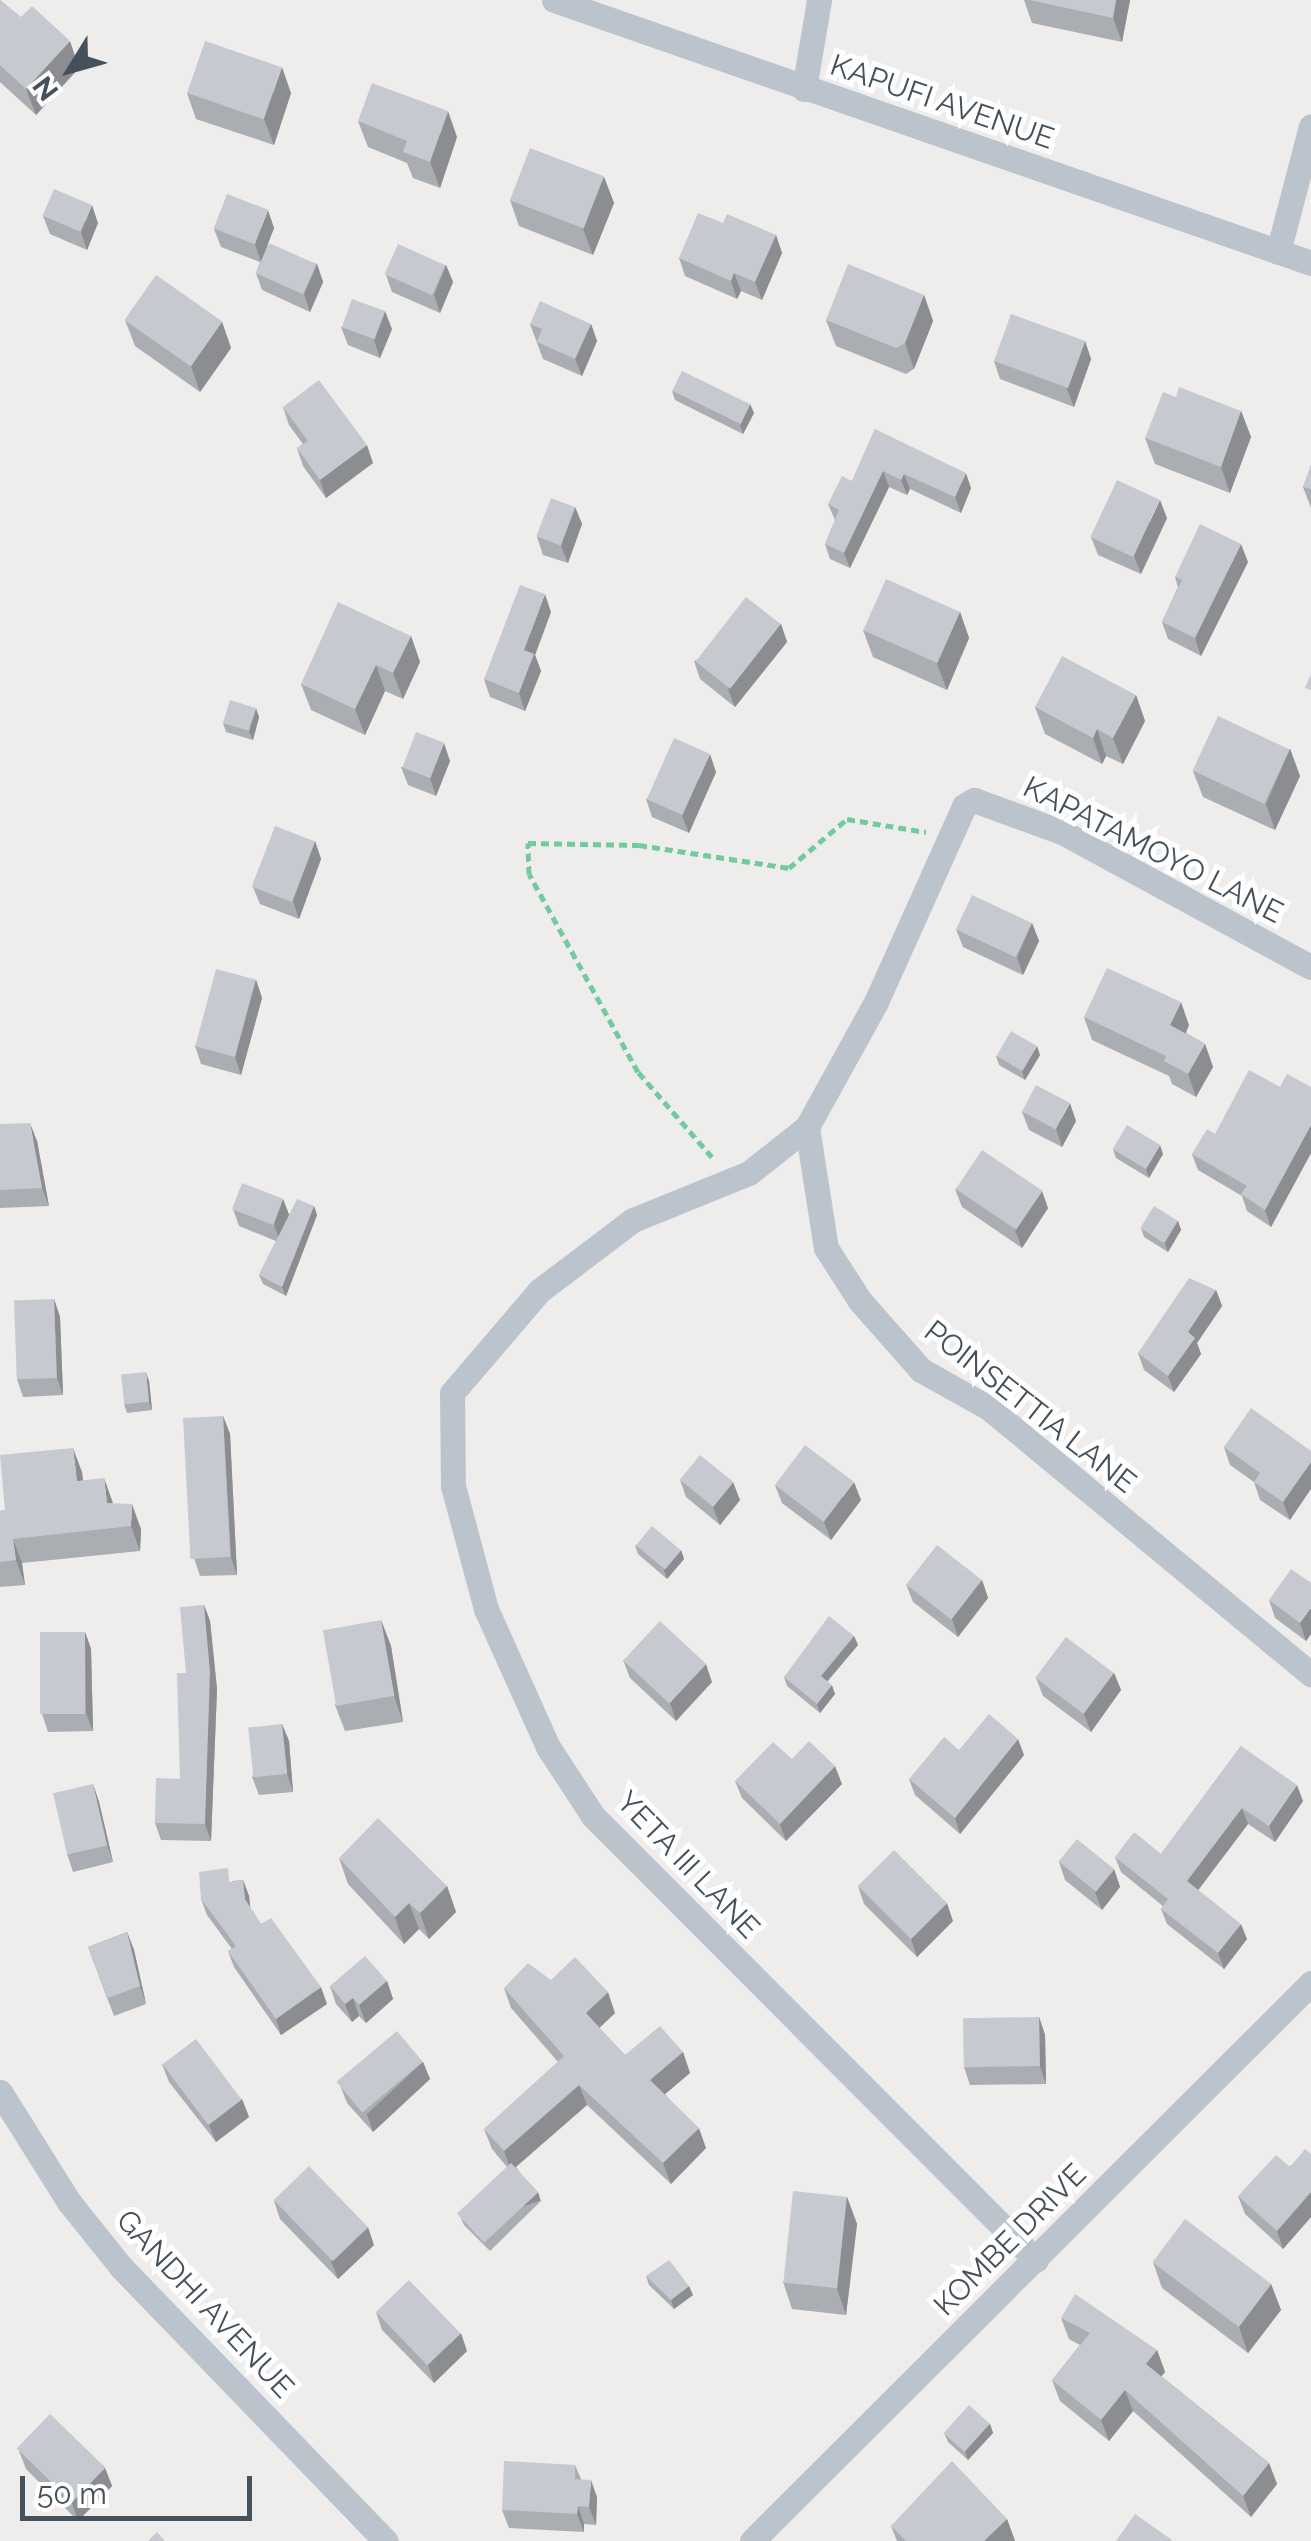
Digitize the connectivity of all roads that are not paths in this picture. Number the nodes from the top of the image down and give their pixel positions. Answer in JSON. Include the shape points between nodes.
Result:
{"nodes":[{"id":1,"x":554,"y":0,"type":"edge"},
{"id":2,"x":820,"y":0,"type":"edge"},
{"id":3,"x":804,"y":90,"type":"junction"},
{"id":4,"x":1311,"y":126,"type":"edge"},
{"id":5,"x":1278,"y":252,"type":"junction"},
{"id":6,"x":1311,"y":263,"type":"edge"},
{"id":7,"x":1311,"y":967,"type":"edge"},
{"id":8,"x":807,"y":1127,"type":"junction"},
{"id":9,"x":1311,"y":1674,"type":"edge"},
{"id":10,"x":1311,"y":1983,"type":"edge"},
{"id":11,"x":0,"y":2092,"type":"edge"},
{"id":12,"x":1036,"y":2260,"type":"junction"},
{"id":13,"x":386,"y":2541,"type":"edge"},
{"id":14,"x":752,"y":2541,"type":"edge"}],
"edges":[{"from":1,"to":3,"type":"street","name":"KAPUFI AVENUE"},
{"from":2,"to":3,"type":"street"},
{"from":3,"to":5,"type":"street","name":"KAPUFI AVENUE"},
{"from":4,"to":5,"type":"street"},
{"from":5,"to":6,"type":"street","name":"KAPUFI AVENUE"},
{"from":7,"to":8,"type":"street","name":"KAPATAMOYO LANE","via":[[1062,832],[984,800],[964,806],[876,1002]]},
{"from":8,"to":9,"type":"street","name":"POINSETTIA LANE","via":[[826,1248],[860,1301],[921,1370],[989,1408]]},
{"from":8,"to":12,"type":"street","name":"YETA III LANE","via":[[730,1180],[633,1220],[539,1291],[452,1393],[452,1486],[481,1591],[548,1747],[593,1816]]},
{"from":10,"to":12,"type":"street","name":"KOMBE DRIVE"},
{"from":11,"to":13,"type":"street","name":"GANDHI AVENUE","via":[[69,2202],[121,2267]]},
{"from":12,"to":14,"type":"street","name":"KOMBE DRIVE"}]}
